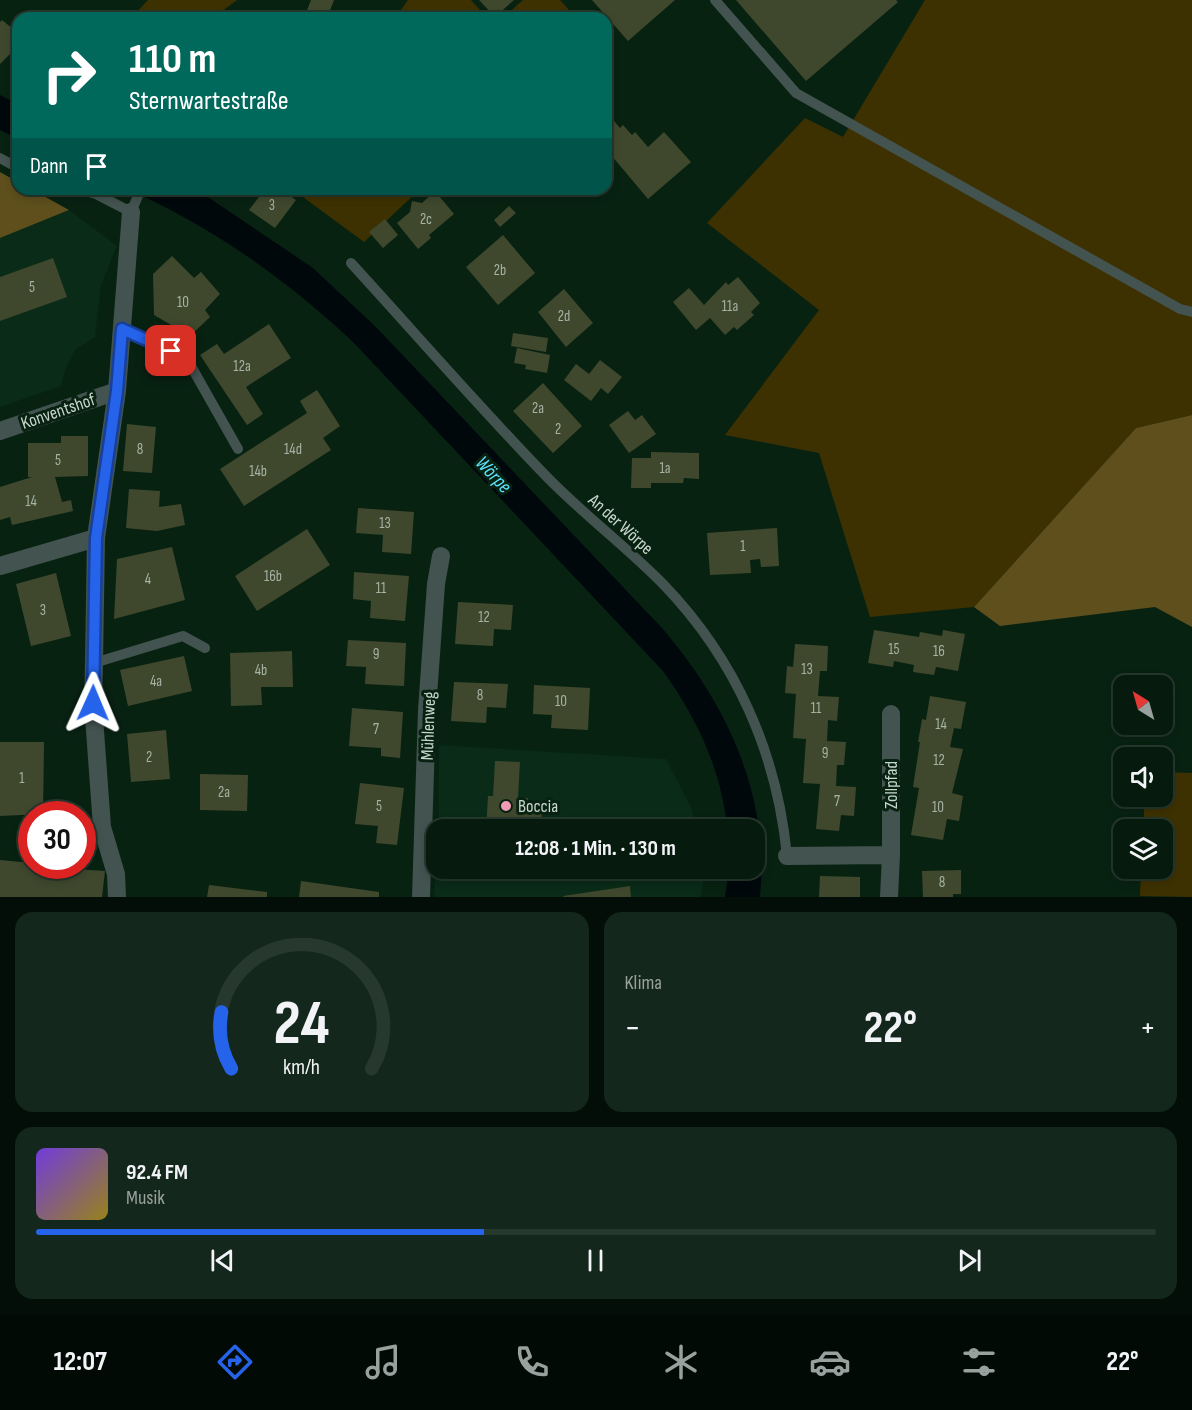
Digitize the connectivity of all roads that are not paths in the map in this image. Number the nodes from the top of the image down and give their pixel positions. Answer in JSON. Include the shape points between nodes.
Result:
{"nodes":[{"id":1,"x":715,"y":0,"type":"edge"},
{"id":2,"x":99,"y":195,"type":"edge"},
{"id":3,"x":138,"y":195,"type":"edge"},
{"id":4,"x":133,"y":206,"type":"junction"},
{"id":5,"x":351,"y":263,"type":"dead end"},
{"id":6,"x":1192,"y":312,"type":"edge"},
{"id":7,"x":122,"y":329,"type":"junction"},
{"id":8,"x":117,"y":391,"type":"junction"},
{"id":9,"x":0,"y":431,"type":"edge"},
{"id":10,"x":238,"y":449,"type":"dead end"},
{"id":11,"x":96,"y":538,"type":"junction"},
{"id":12,"x":441,"y":556,"type":"dead end"},
{"id":13,"x":0,"y":566,"type":"edge"},
{"id":14,"x":205,"y":648,"type":"dead end"},
{"id":15,"x":94,"y":663,"type":"junction"},
{"id":16,"x":891,"y":714,"type":"dead end"},
{"id":17,"x":891,"y":855,"type":"junction"},
{"id":18,"x":787,"y":856,"type":"joint"},
{"id":19,"x":117,"y":897,"type":"edge"},
{"id":20,"x":421,"y":897,"type":"edge"},
{"id":21,"x":889,"y":897,"type":"edge"}],
"edges":[{"from":1,"to":6,"type":"lane","via":[[796,93],[1180,309]]},
{"from":2,"to":4,"type":"lane"},
{"from":3,"to":4,"type":"lane"},
{"from":4,"to":7,"type":"street"},
{"from":5,"to":18,"type":"lane","name":"An der Wörpe","via":[[546,476],[663,584],[705,632],[739,685],[765,752],[783,814]]},
{"from":7,"to":8,"type":"street"},
{"from":7,"to":10,"type":"lane","via":[[187,359]]},
{"from":8,"to":9,"type":"street","name":"Konventshof"},
{"from":8,"to":11,"type":"street"},
{"from":11,"to":13,"type":"street"},
{"from":11,"to":15,"type":"street"},
{"from":12,"to":20,"type":"street","name":"Mühlenweg","via":[[427,710]]},
{"from":14,"to":15,"type":"lane","via":[[183,636]]},
{"from":15,"to":19,"type":"street","via":[[102,826],[116,874]]},
{"from":16,"to":17,"type":"street","name":"Zollpfad"},
{"from":17,"to":18,"type":"street"},
{"from":17,"to":21,"type":"street","name":"Zollpfad"}]}
